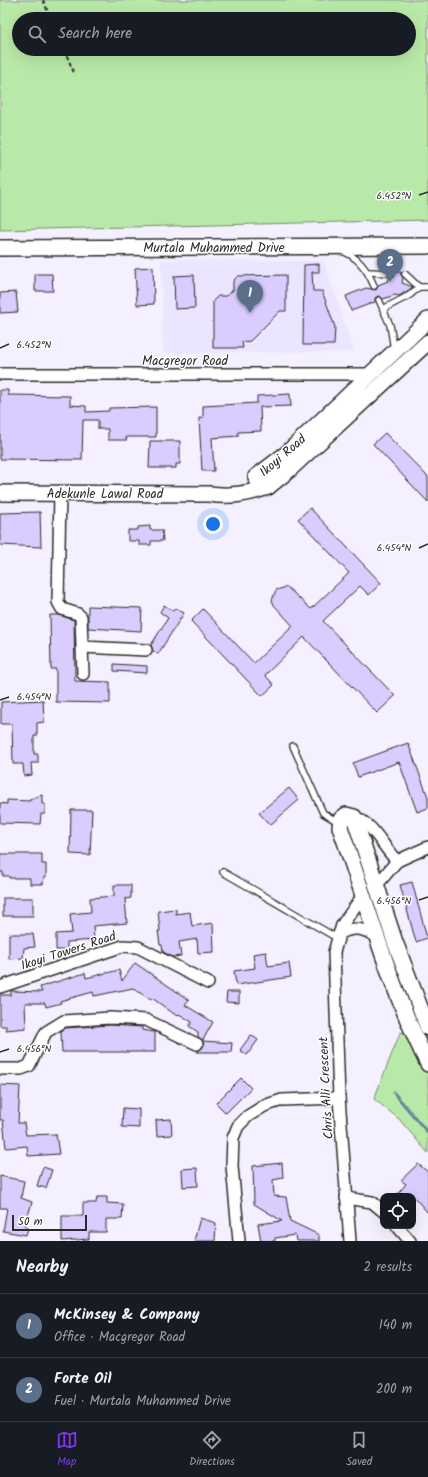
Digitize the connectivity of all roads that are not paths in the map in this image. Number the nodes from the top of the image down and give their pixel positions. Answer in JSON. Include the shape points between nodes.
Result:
{"nodes":[{"id":1,"x":331,"y":246,"type":"junction"},
{"id":2,"x":428,"y":246,"type":"edge"},
{"id":3,"x":0,"y":248,"type":"edge"},
{"id":4,"x":368,"y":272,"type":"junction"},
{"id":5,"x":392,"y":273,"type":"dead end"},
{"id":6,"x":405,"y":274,"type":"dead end"},
{"id":7,"x":374,"y":286,"type":"dead end"},
{"id":8,"x":419,"y":287,"type":"junction"},
{"id":9,"x":428,"y":287,"type":"edge"},
{"id":10,"x":379,"y":300,"type":"dead end"},
{"id":11,"x":383,"y":309,"type":"junction"},
{"id":12,"x":428,"y":320,"type":"edge"},
{"id":13,"x":428,"y":342,"type":"edge"},
{"id":14,"x":394,"y":351,"type":"junction"},
{"id":15,"x":0,"y":374,"type":"edge"},
{"id":16,"x":370,"y":374,"type":"junction"},
{"id":17,"x":256,"y":477,"type":"junction"},
{"id":18,"x":268,"y":487,"type":"junction"},
{"id":19,"x":0,"y":493,"type":"edge"},
{"id":20,"x":60,"y":493,"type":"junction"},
{"id":21,"x":209,"y":494,"type":"junction"},
{"id":22,"x":82,"y":647,"type":"junction"},
{"id":23,"x":146,"y":650,"type":"dead end"},
{"id":24,"x":83,"y":674,"type":"dead end"},
{"id":25,"x":293,"y":746,"type":"dead end"},
{"id":26,"x":347,"y":818,"type":"junction"},
{"id":27,"x":428,"y":847,"type":"edge"},
{"id":28,"x":396,"y":861,"type":"junction"},
{"id":29,"x":223,"y":872,"type":"dead end"},
{"id":30,"x":376,"y":886,"type":"junction"},
{"id":31,"x":362,"y":897,"type":"junction"},
{"id":32,"x":338,"y":936,"type":"junction"},
{"id":33,"x":376,"y":937,"type":"junction"},
{"id":34,"x":208,"y":983,"type":"dead end"},
{"id":35,"x":0,"y":987,"type":"edge"},
{"id":36,"x":428,"y":1028,"type":"edge"},
{"id":37,"x":197,"y":1044,"type":"dead end"},
{"id":38,"x":428,"y":1064,"type":"edge"},
{"id":39,"x":0,"y":1069,"type":"edge"},
{"id":40,"x":339,"y":1098,"type":"junction"},
{"id":41,"x":346,"y":1198,"type":"junction"},
{"id":42,"x":380,"y":1209,"type":"edge"},
{"id":43,"x":400,"y":1229,"type":"edge"},
{"id":44,"x":239,"y":1241,"type":"edge"},
{"id":45,"x":350,"y":1241,"type":"edge"},
{"id":46,"x":410,"y":1241,"type":"edge"}],
"edges":[{"from":1,"to":2,"type":"main road","name":"Murtala Muhammed Drive"},
{"from":1,"to":3,"type":"main road","name":"Murtala Muhammed Drive"},
{"from":1,"to":4,"type":"lane","via":[[349,253]]},
{"from":4,"to":5,"type":"lane"},
{"from":4,"to":7,"type":"lane"},
{"from":6,"to":8,"type":"lane"},
{"from":8,"to":9,"type":"lane"},
{"from":8,"to":11,"type":"lane","via":[[410,295]]},
{"from":10,"to":11,"type":"lane"},
{"from":11,"to":14,"type":"lane","via":[[390,325]]},
{"from":12,"to":14,"type":"main road","name":"Ikoyi Road"},
{"from":13,"to":18,"type":"main road","name":"Ikoyi Road"},
{"from":14,"to":16,"type":"main road","name":"Ikoyi Road"},
{"from":15,"to":16,"type":"street","name":"Macgregor Road"},
{"from":16,"to":17,"type":"main road","name":"Ikoyi Road","via":[[286,454]]},
{"from":17,"to":18,"type":"main road","name":"Ikoyi Road","via":[[258,486]]},
{"from":17,"to":21,"type":"main road","via":[[239,486]]},
{"from":18,"to":21,"type":"main road","via":[[242,495]]},
{"from":19,"to":20,"type":"main road","name":"Adekunle Lawal Road"},
{"from":20,"to":21,"type":"main road","name":"Adekunle Lawal Road"},
{"from":20,"to":22,"type":"street","via":[[58,602],[62,609],[80,616]]},
{"from":22,"to":23,"type":"street"},
{"from":22,"to":24,"type":"street"},
{"from":25,"to":26,"type":"lane","via":[[323,813],[333,819]]},
{"from":26,"to":28,"type":"street","via":[[362,820],[370,827]]},
{"from":26,"to":30,"type":"main road"},
{"from":26,"to":31,"type":"main road","via":[[340,827]]},
{"from":27,"to":28,"type":"street"},
{"from":28,"to":30,"type":"street"},
{"from":29,"to":32,"type":"lane"},
{"from":30,"to":36,"type":"main road"},
{"from":31,"to":32,"type":"street","name":"Chris Alli Crescent","via":[[345,919]]},
{"from":31,"to":33,"type":"main road"},
{"from":32,"to":33,"type":"street","via":[[357,928]]},
{"from":32,"to":40,"type":"street","name":"Chris Alli Crescent","via":[[334,952]]},
{"from":33,"to":38,"type":"main road","via":[[412,1031]]},
{"from":34,"to":35,"type":"street","name":"Ikoyi Towers Road","via":[[138,947],[123,946]]},
{"from":37,"to":39,"type":"street","via":[[146,1020],[110,1018],[64,1021],[46,1032],[29,1066],[21,1069]]},
{"from":40,"to":41,"type":"street","name":"Chris Alli Crescent"},
{"from":40,"to":44,"type":"street","via":[[282,1100],[264,1106],[238,1126],[233,1138],[232,1166]]},
{"from":41,"to":42,"type":"street","via":[[372,1202]]},
{"from":41,"to":45,"type":"street","name":"Chris Alli Crescent"},
{"from":43,"to":46,"type":"street"}]}
